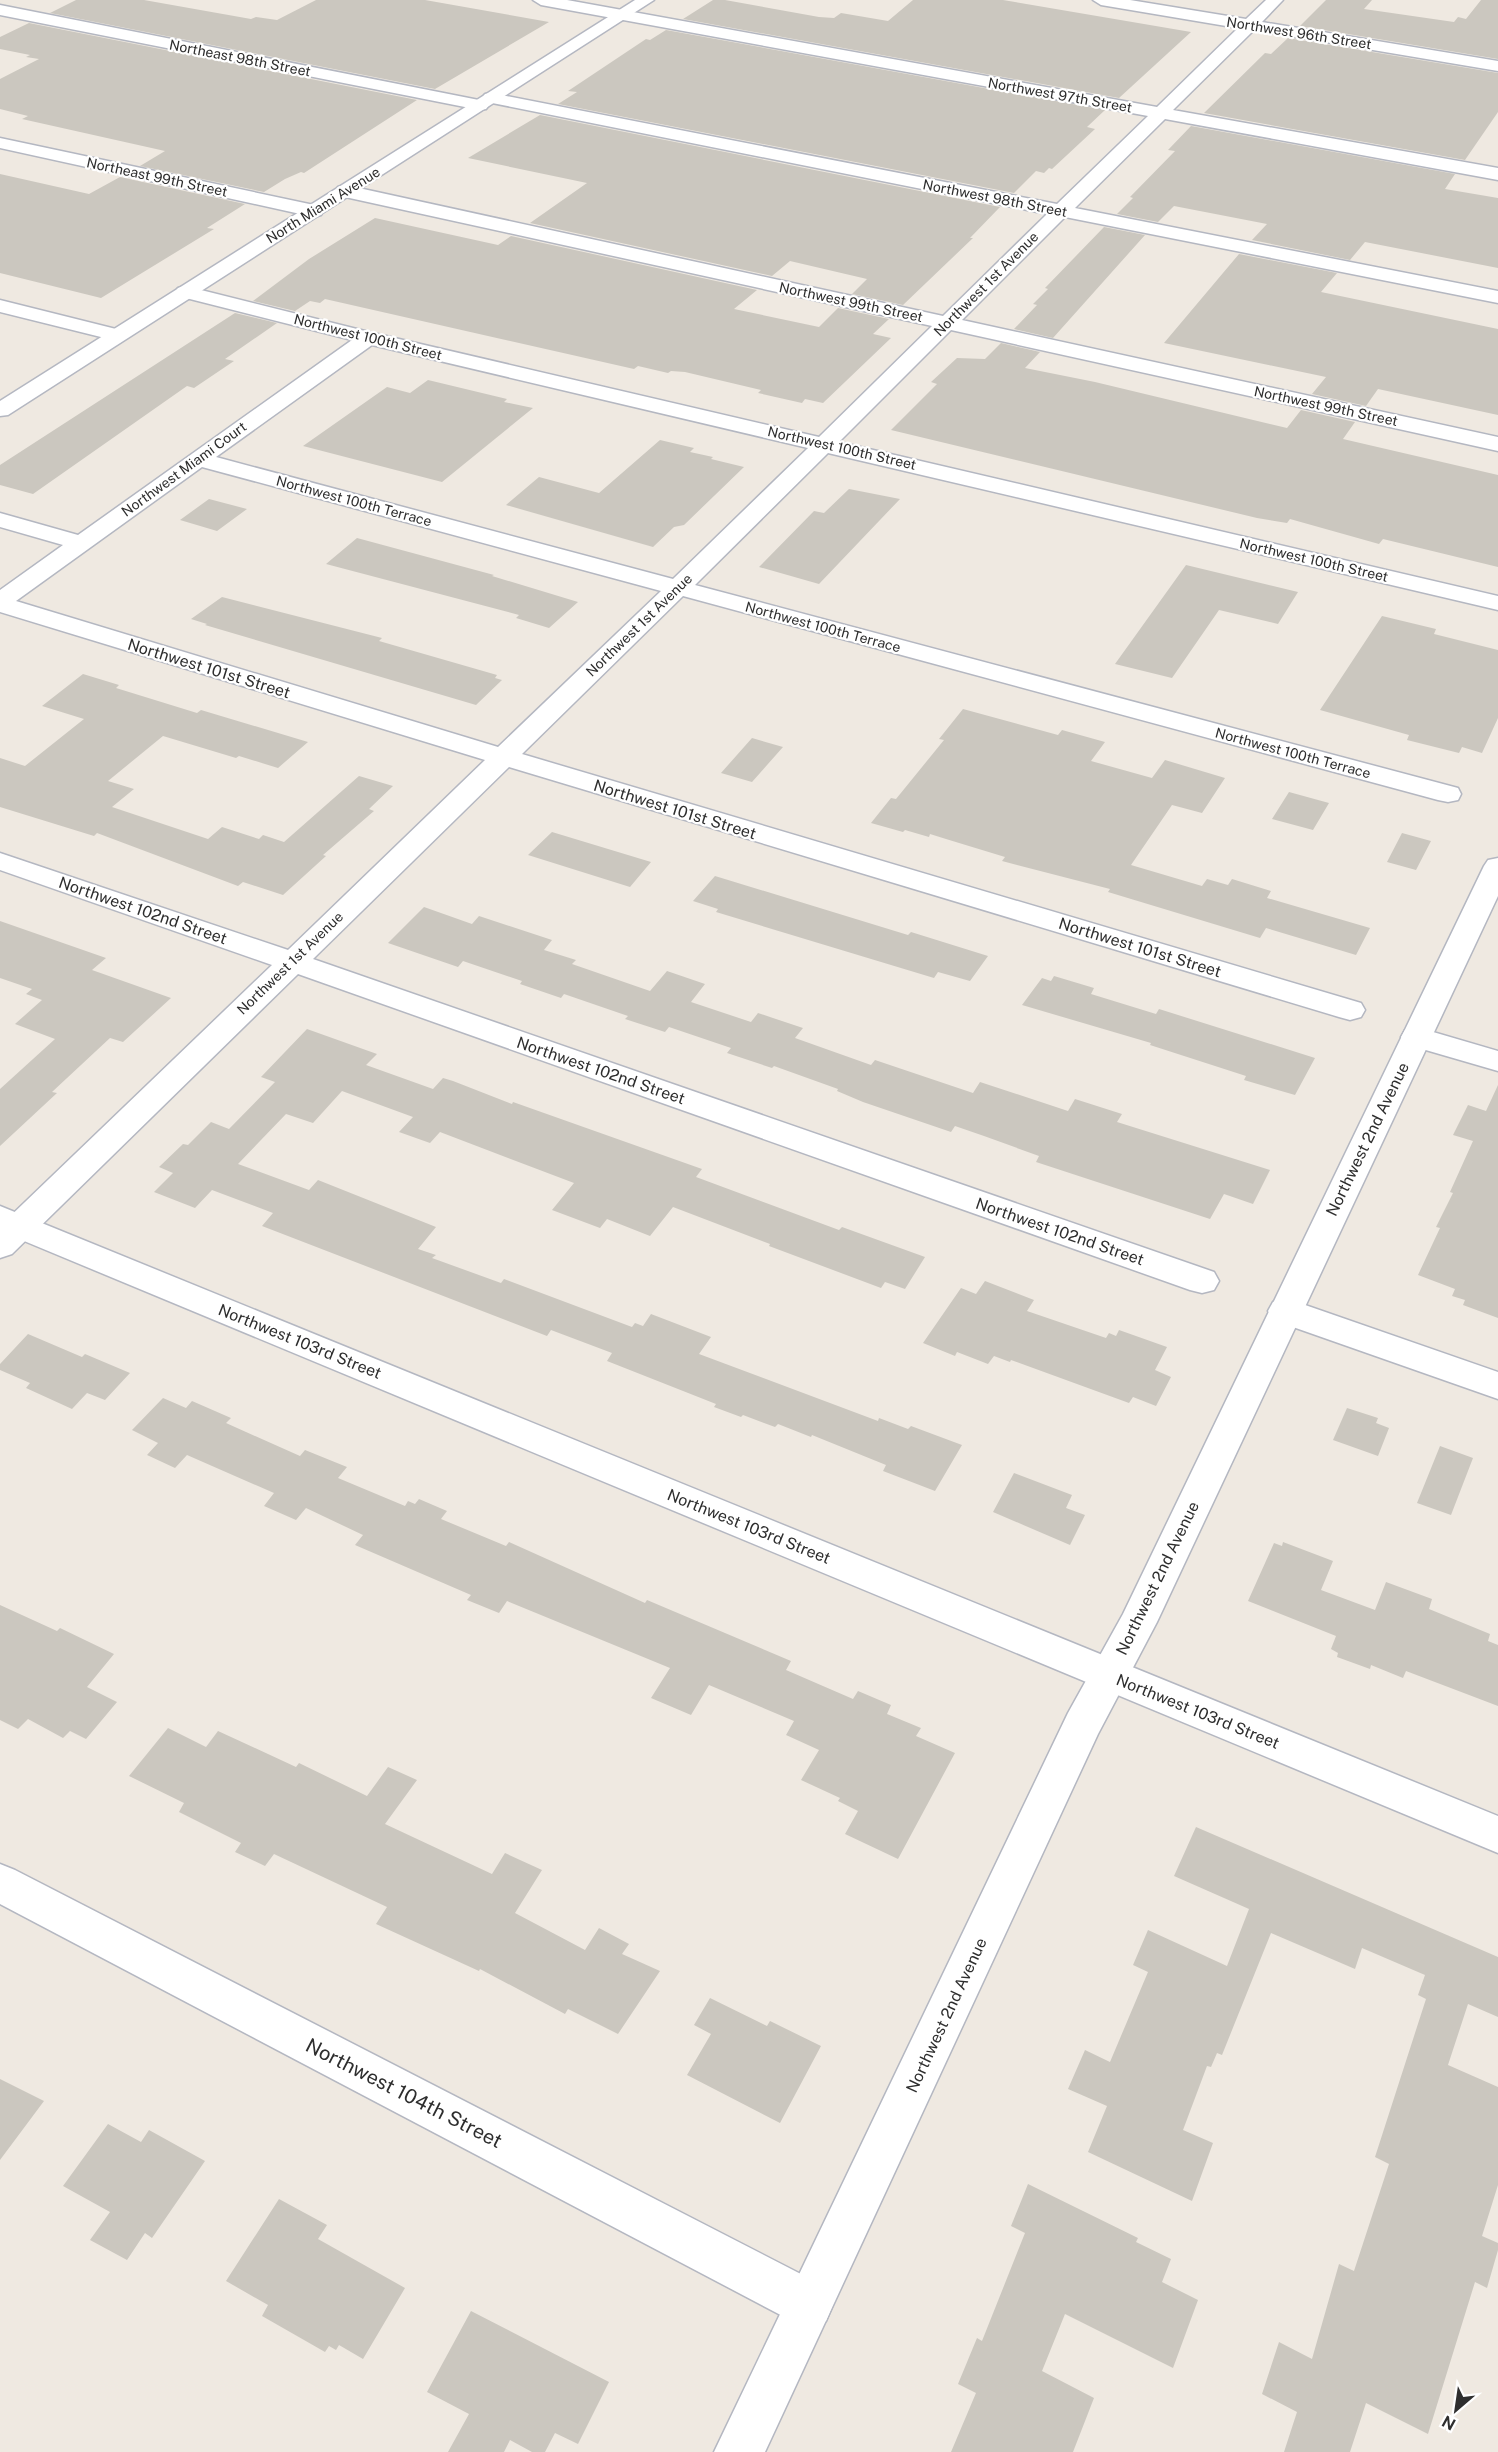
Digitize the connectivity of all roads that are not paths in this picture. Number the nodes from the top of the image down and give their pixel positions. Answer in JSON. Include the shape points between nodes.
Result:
{"nodes":[{"id":1,"x":18,"y":0,"type":"edge"},
{"id":2,"x":541,"y":0,"type":"edge"},
{"id":3,"x":646,"y":0,"type":"edge"},
{"id":4,"x":1101,"y":0,"type":"edge"},
{"id":5,"x":1157,"y":0,"type":"edge"},
{"id":6,"x":0,"y":10,"type":"edge"},
{"id":7,"x":1261,"y":14,"type":"edge"},
{"id":8,"x":622,"y":15,"type":"junction"},
{"id":9,"x":1498,"y":56,"type":"edge"},
{"id":10,"x":1498,"y":66,"type":"edge"},
{"id":11,"x":486,"y":101,"type":"junction"},
{"id":12,"x":1159,"y":113,"type":"junction"},
{"id":13,"x":0,"y":143,"type":"edge"},
{"id":14,"x":1498,"y":174,"type":"edge"},
{"id":15,"x":345,"y":191,"type":"junction"},
{"id":16,"x":314,"y":211,"type":"junction"},
{"id":17,"x":1059,"y":211,"type":"junction"},
{"id":18,"x":185,"y":292,"type":"junction"},
{"id":19,"x":1498,"y":297,"type":"edge"},
{"id":20,"x":0,"y":306,"type":"edge"},
{"id":21,"x":946,"y":323,"type":"junction"},
{"id":22,"x":117,"y":335,"type":"junction"},
{"id":23,"x":368,"y":338,"type":"junction"},
{"id":24,"x":0,"y":410,"type":"edge"},
{"id":25,"x":823,"y":443,"type":"junction"},
{"id":26,"x":1498,"y":444,"type":"edge"},
{"id":27,"x":198,"y":459,"type":"junction"},
{"id":28,"x":0,"y":520,"type":"edge"},
{"id":29,"x":82,"y":543,"type":"junction"},
{"id":30,"x":678,"y":588,"type":"junction"},
{"id":31,"x":0,"y":602,"type":"edge"},
{"id":32,"x":1498,"y":603,"type":"edge"},
{"id":33,"x":502,"y":758,"type":"junction"},
{"id":34,"x":1448,"y":794,"type":"dead end"},
{"id":35,"x":0,"y":861,"type":"edge"},
{"id":36,"x":1498,"y":866,"type":"edge"},
{"id":37,"x":291,"y":961,"type":"junction"},
{"id":38,"x":1350,"y":1010,"type":"dead end"},
{"id":39,"x":1416,"y":1037,"type":"junction"},
{"id":40,"x":1498,"y":1061,"type":"edge"},
{"id":41,"x":7,"y":1230,"type":"edge"},
{"id":42,"x":1202,"y":1281,"type":"dead end"},
{"id":43,"x":1285,"y":1311,"type":"junction"},
{"id":44,"x":1498,"y":1386,"type":"edge"},
{"id":45,"x":1109,"y":1675,"type":"junction"},
{"id":46,"x":1498,"y":1834,"type":"edge"},
{"id":47,"x":0,"y":1883,"type":"edge"},
{"id":48,"x":809,"y":2304,"type":"junction"},
{"id":49,"x":739,"y":2452,"type":"edge"}],
"edges":[{"from":1,"to":6,"type":"street"},
{"from":2,"to":8,"type":"street","name":"Northwest 97th Street"},
{"from":3,"to":8,"type":"street","name":"North Miami Avenue"},
{"from":4,"to":7,"type":"street","name":"Northwest 96th Street"},
{"from":5,"to":7,"type":"street","name":"Northwest 96th Street"},
{"from":6,"to":11,"type":"street","name":"Northeast 98th Street"},
{"from":7,"to":9,"type":"street","name":"Northwest 96th Street"},
{"from":7,"to":10,"type":"street","name":"Northwest 96th Street"},
{"from":7,"to":12,"type":"street","name":"Northwest 1st Avenue"},
{"from":8,"to":11,"type":"street","name":"North Miami Avenue"},
{"from":8,"to":12,"type":"street","name":"Northwest 97th Street"},
{"from":11,"to":15,"type":"street","name":"North Miami Avenue"},
{"from":11,"to":17,"type":"street","name":"Northwest 98th Street"},
{"from":12,"to":14,"type":"street","name":"Northwest 97th Street"},
{"from":12,"to":17,"type":"street","name":"Northwest 1st Avenue"},
{"from":13,"to":16,"type":"street","name":"Northeast 99th Street"},
{"from":15,"to":16,"type":"street","name":"North Miami Avenue"},
{"from":15,"to":21,"type":"street","name":"Northwest 99th Street"},
{"from":16,"to":18,"type":"street","name":"North Miami Avenue"},
{"from":17,"to":19,"type":"street","name":"Northwest 98th Street"},
{"from":17,"to":21,"type":"street","name":"Northwest 1st Avenue"},
{"from":18,"to":22,"type":"street","name":"North Miami Avenue"},
{"from":18,"to":23,"type":"street","name":"Northwest 100th Street"},
{"from":20,"to":22,"type":"street"},
{"from":21,"to":25,"type":"street","name":"Northwest 1st Avenue"},
{"from":21,"to":26,"type":"street","name":"Northwest 99th Street"},
{"from":22,"to":24,"type":"street","name":"North Miami Avenue"},
{"from":23,"to":25,"type":"street","name":"Northwest 100th Street"},
{"from":23,"to":27,"type":"street","name":"Northwest Miami Court"},
{"from":25,"to":30,"type":"street","name":"Northwest 1st Avenue"},
{"from":25,"to":32,"type":"street","name":"Northwest 100th Street"},
{"from":27,"to":29,"type":"street","name":"Northwest Miami Court"},
{"from":27,"to":30,"type":"street","name":"Northwest 100th Terrace"},
{"from":28,"to":29,"type":"street"},
{"from":29,"to":31,"type":"street","name":"Northwest Miami Court"},
{"from":30,"to":33,"type":"street","name":"Northwest 1st Avenue"},
{"from":30,"to":34,"type":"street","name":"Northwest 100th Terrace"},
{"from":31,"to":33,"type":"street","name":"Northwest 101st Street"},
{"from":33,"to":37,"type":"street","name":"Northwest 1st Avenue"},
{"from":33,"to":38,"type":"street","name":"Northwest 101st Street"},
{"from":35,"to":37,"type":"street","name":"Northwest 102nd Street"},
{"from":36,"to":39,"type":"street","name":"Northwest 2nd Avenue"},
{"from":37,"to":41,"type":"street","name":"Northwest 1st Avenue"},
{"from":37,"to":42,"type":"street","name":"Northwest 102nd Street"},
{"from":39,"to":40,"type":"street"},
{"from":39,"to":43,"type":"street","name":"Northwest 2nd Avenue"},
{"from":41,"to":45,"type":"street","name":"Northwest 103rd Street"},
{"from":43,"to":44,"type":"street"},
{"from":43,"to":45,"type":"street","name":"Northwest 2nd Avenue","via":[[1138,1622]]},
{"from":45,"to":46,"type":"street","name":"Northwest 103rd Street"},
{"from":45,"to":48,"type":"street","name":"Northwest 2nd Avenue"},
{"from":47,"to":48,"type":"street","name":"Northwest 104th Street"},
{"from":48,"to":49,"type":"street","name":"Northwest 2nd Avenue"}]}
